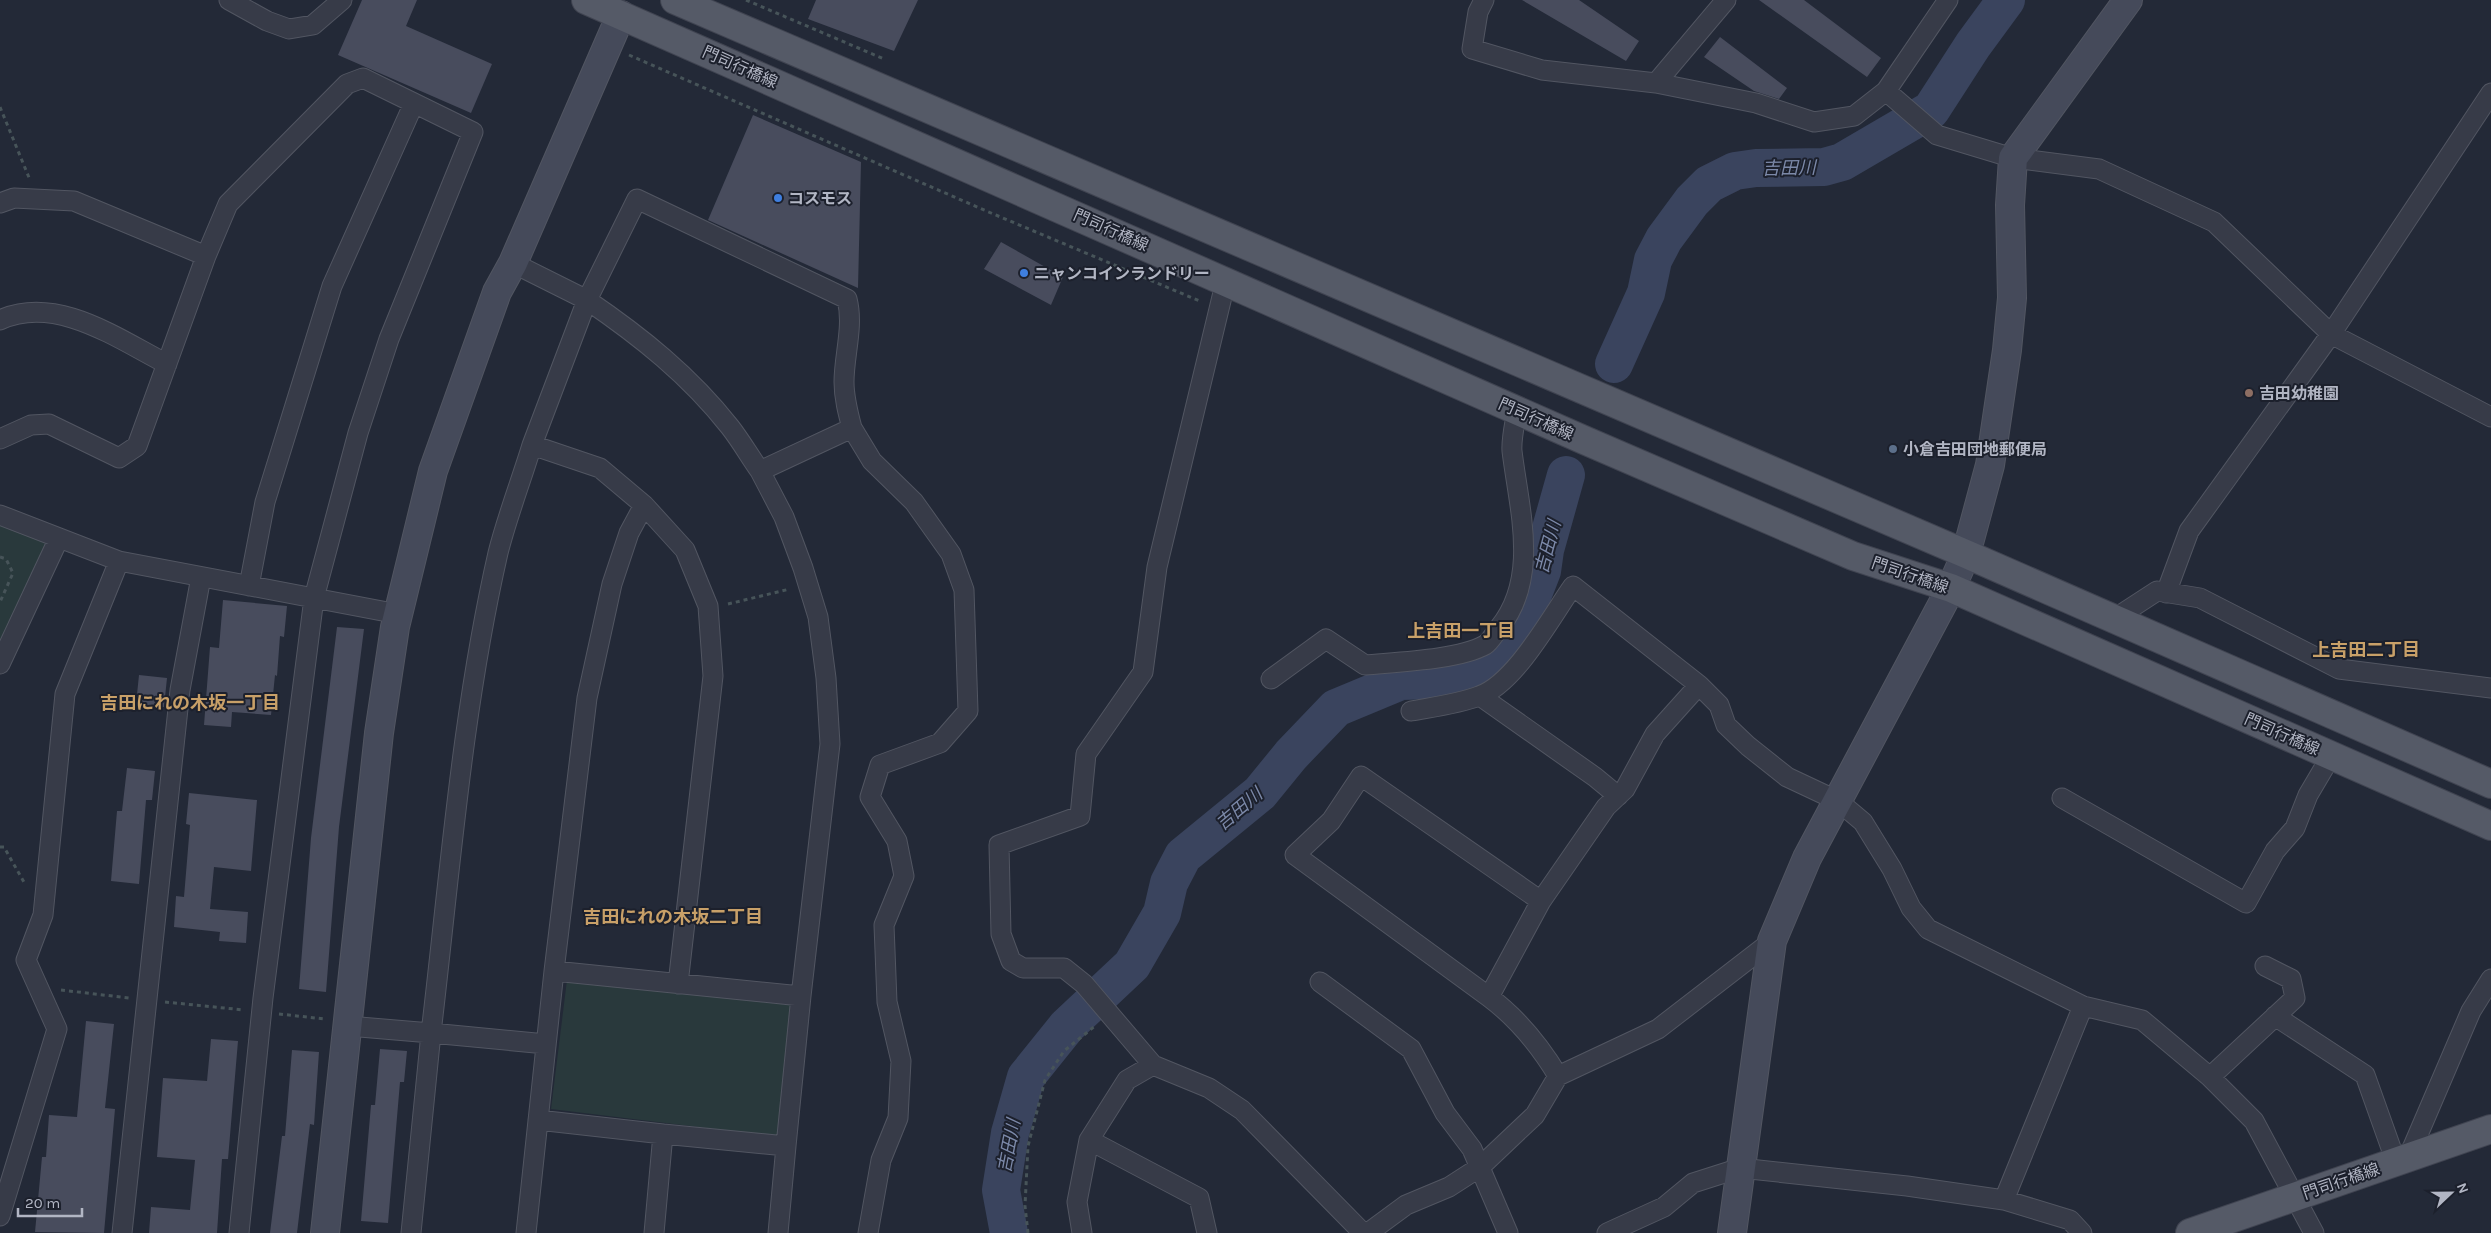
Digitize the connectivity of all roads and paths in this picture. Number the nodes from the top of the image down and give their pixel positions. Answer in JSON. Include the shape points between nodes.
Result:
{"nodes":[{"id":1,"x":229,"y":0,"type":"edge"},
{"id":2,"x":342,"y":0,"type":"edge"},
{"id":3,"x":586,"y":0,"type":"edge"},
{"id":4,"x":675,"y":0,"type":"edge"},
{"id":5,"x":746,"y":0,"type":"edge"},
{"id":6,"x":1484,"y":0,"type":"edge"},
{"id":7,"x":1726,"y":0,"type":"edge"},
{"id":8,"x":1948,"y":0,"type":"edge"},
{"id":9,"x":2128,"y":0,"type":"edge"},
{"id":10,"x":624,"y":7,"type":"edge"},
{"id":11,"x":626,"y":54,"type":"dead end"},
{"id":12,"x":884,"y":59,"type":"dead end"},
{"id":13,"x":1656,"y":82,"type":"junction"},
{"id":14,"x":1886,"y":91,"type":"junction"},
{"id":15,"x":2491,"y":93,"type":"edge"},
{"id":16,"x":414,"y":103,"type":"junction"},
{"id":17,"x":0,"y":107,"type":"edge"},
{"id":18,"x":2013,"y":158,"type":"junction"},
{"id":19,"x":38,"y":199,"type":"junction"},
{"id":20,"x":0,"y":204,"type":"edge"},
{"id":21,"x":206,"y":256,"type":"junction"},
{"id":22,"x":513,"y":263,"type":"junction"},
{"id":23,"x":1226,"y":280,"type":"junction"},
{"id":24,"x":587,"y":300,"type":"junction"},
{"id":25,"x":1219,"y":309,"type":"junction"},
{"id":26,"x":0,"y":320,"type":"edge"},
{"id":27,"x":2331,"y":334,"type":"junction"},
{"id":28,"x":167,"y":364,"type":"junction"},
{"id":29,"x":1517,"y":410,"type":"junction"},
{"id":30,"x":2491,"y":416,"type":"edge"},
{"id":31,"x":852,"y":428,"type":"junction"},
{"id":32,"x":0,"y":439,"type":"edge"},
{"id":33,"x":532,"y":445,"type":"junction"},
{"id":34,"x":760,"y":471,"type":"junction"},
{"id":35,"x":644,"y":505,"type":"junction"},
{"id":36,"x":0,"y":515,"type":"edge"},
{"id":37,"x":60,"y":538,"type":"junction"},
{"id":38,"x":1966,"y":554,"type":"junction"},
{"id":39,"x":0,"y":557,"type":"edge"},
{"id":40,"x":119,"y":561,"type":"junction"},
{"id":41,"x":201,"y":577,"type":"junction"},
{"id":42,"x":808,"y":584,"type":"junction"},
{"id":43,"x":249,"y":586,"type":"junction"},
{"id":44,"x":1951,"y":588,"type":"junction"},
{"id":45,"x":2166,"y":592,"type":"junction"},
{"id":46,"x":314,"y":598,"type":"junction"},
{"id":47,"x":0,"y":602,"type":"edge"},
{"id":48,"x":708,"y":609,"type":"junction"},
{"id":49,"x":398,"y":614,"type":"junction"},
{"id":50,"x":2114,"y":619,"type":"junction"},
{"id":51,"x":0,"y":664,"type":"edge"},
{"id":52,"x":1271,"y":679,"type":"dead end"},
{"id":53,"x":1699,"y":685,"type":"junction"},
{"id":54,"x":2491,"y":688,"type":"edge"},
{"id":55,"x":1480,"y":696,"type":"junction"},
{"id":56,"x":1411,"y":711,"type":"dead end"},
{"id":57,"x":2330,"y":756,"type":"junction"},
{"id":58,"x":2491,"y":784,"type":"edge"},
{"id":59,"x":1618,"y":796,"type":"junction"},
{"id":60,"x":2062,"y":798,"type":"dead end"},
{"id":61,"x":1838,"y":800,"type":"junction"},
{"id":62,"x":2491,"y":826,"type":"edge"},
{"id":63,"x":0,"y":846,"type":"edge"},
{"id":64,"x":1541,"y":901,"type":"junction"},
{"id":65,"x":43,"y":915,"type":"junction"},
{"id":66,"x":1772,"y":941,"type":"junction"},
{"id":67,"x":2265,"y":966,"type":"dead end"},
{"id":68,"x":554,"y":972,"type":"junction"},
{"id":69,"x":2491,"y":979,"type":"edge"},
{"id":70,"x":1320,"y":982,"type":"dead end"},
{"id":71,"x":678,"y":984,"type":"junction"},
{"id":72,"x":39,"y":988,"type":"junction"},
{"id":73,"x":802,"y":996,"type":"junction"},
{"id":74,"x":1489,"y":997,"type":"junction"},
{"id":75,"x":156,"y":1000,"type":"junction"},
{"id":76,"x":2083,"y":1006,"type":"junction"},
{"id":77,"x":268,"y":1013,"type":"junction"},
{"id":78,"x":1106,"y":1013,"type":"junction"},
{"id":79,"x":2275,"y":1016,"type":"junction"},
{"id":80,"x":341,"y":1023,"type":"junction"},
{"id":81,"x":431,"y":1033,"type":"junction"},
{"id":82,"x":546,"y":1044,"type":"junction"},
{"id":83,"x":1153,"y":1065,"type":"junction"},
{"id":84,"x":1558,"y":1076,"type":"junction"},
{"id":85,"x":2210,"y":1077,"type":"junction"},
{"id":86,"x":538,"y":1120,"type":"junction"},
{"id":87,"x":2491,"y":1129,"type":"edge"},
{"id":88,"x":663,"y":1134,"type":"junction"},
{"id":89,"x":1089,"y":1140,"type":"junction"},
{"id":90,"x":786,"y":1146,"type":"junction"},
{"id":91,"x":2402,"y":1160,"type":"junction"},
{"id":92,"x":1480,"y":1167,"type":"junction"},
{"id":93,"x":1740,"y":1168,"type":"junction"},
{"id":94,"x":2295,"y":1197,"type":"junction"},
{"id":95,"x":2004,"y":1200,"type":"junction"},
{"id":96,"x":0,"y":1216,"type":"edge"},
{"id":97,"x":122,"y":1233,"type":"edge"},
{"id":98,"x":239,"y":1233,"type":"edge"},
{"id":99,"x":325,"y":1233,"type":"edge"},
{"id":100,"x":411,"y":1233,"type":"edge"},
{"id":101,"x":526,"y":1233,"type":"edge"},
{"id":102,"x":654,"y":1233,"type":"edge"},
{"id":103,"x":778,"y":1233,"type":"edge"},
{"id":104,"x":868,"y":1233,"type":"edge"},
{"id":105,"x":1028,"y":1233,"type":"edge"},
{"id":106,"x":1082,"y":1233,"type":"edge"},
{"id":107,"x":1207,"y":1233,"type":"edge"},
{"id":108,"x":1363,"y":1233,"type":"edge"},
{"id":109,"x":1368,"y":1233,"type":"edge"},
{"id":110,"x":1508,"y":1233,"type":"edge"},
{"id":111,"x":1607,"y":1233,"type":"edge"},
{"id":112,"x":1732,"y":1233,"type":"edge"},
{"id":113,"x":2082,"y":1233,"type":"edge"},
{"id":114,"x":2190,"y":1233,"type":"edge"},
{"id":115,"x":2314,"y":1233,"type":"edge"}],
"edges":[{"from":1,"to":2,"type":"street","via":[[289,29],[313,26]]},
{"from":3,"to":10,"type":"main road","name":"門司行橋線"},
{"from":4,"to":38,"type":"main road"},
{"from":5,"to":12,"type":"path"},
{"from":6,"to":13,"type":"street","via":[[1478,12],[1472,50],[1542,70]]},
{"from":7,"to":13,"type":"street"},
{"from":8,"to":14,"type":"street"},
{"from":9,"to":18,"type":"street"},
{"from":10,"to":22,"type":"street"},
{"from":10,"to":23,"type":"main road","name":"門司行橋線"},
{"from":11,"to":25,"type":"path"},
{"from":13,"to":14,"type":"street","via":[[1756,103],[1814,122],[1854,116]]},
{"from":14,"to":18,"type":"street","via":[[1937,135]]},
{"from":15,"to":27,"type":"street"},
{"from":16,"to":21,"type":"street","via":[[362,78],[347,84],[228,204]]},
{"from":16,"to":43,"type":"street","via":[[332,286],[265,502]]},
{"from":16,"to":46,"type":"street","via":[[474,132],[390,339],[358,433]]},
{"from":17,"to":19,"type":"path"},
{"from":18,"to":27,"type":"street","via":[[2099,169],[2214,222]]},
{"from":18,"to":38,"type":"street","via":[[2010,205],[2012,298],[2007,350],[1990,465]]},
{"from":19,"to":20,"type":"street","via":[[14,198]]},
{"from":19,"to":21,"type":"street","via":[[74,201]]},
{"from":21,"to":28,"type":"street"},
{"from":22,"to":24,"type":"street"},
{"from":22,"to":49,"type":"street","via":[[497,292],[433,471]]},
{"from":23,"to":25,"type":"street"},
{"from":23,"to":29,"type":"main road","name":"門司行橋線"},
{"from":24,"to":31,"type":"street","via":[[637,199],[838,295],[847,300],[850,312],[844,381]]},
{"from":24,"to":33,"type":"street"},
{"from":24,"to":34,"type":"street","via":[[630,329],[698,390]]},
{"from":25,"to":78,"type":"street","via":[[1157,567],[1143,672],[1086,754],[1080,816],[999,845],[1001,934],[1010,961],[1023,968],[1064,968],[1084,984]]},
{"from":26,"to":28,"type":"street","via":[[44,311],[85,322]]},
{"from":27,"to":30,"type":"street"},
{"from":27,"to":45,"type":"street","via":[[2189,530]]},
{"from":28,"to":32,"type":"street","via":[[137,446],[119,458],[50,424],[31,425]]},
{"from":29,"to":44,"type":"main road","name":"門司行橋線","via":[[1853,556]]},
{"from":29,"to":52,"type":"street","via":[[1512,449],[1519,490],[1523,565],[1519,593],[1503,623],[1486,645],[1454,655],[1365,666],[1326,639]]},
{"from":31,"to":34,"type":"street"},
{"from":31,"to":104,"type":"street","via":[[872,461],[914,502],[951,554],[964,590],[967,660],[968,711],[940,743],[880,765],[870,797],[897,841],[904,876],[884,925],[887,1002],[901,1061],[898,1118],[881,1160]]},
{"from":33,"to":35,"type":"street","via":[[600,468]]},
{"from":33,"to":81,"type":"street","via":[[499,551],[482,632],[465,739]]},
{"from":34,"to":42,"type":"street","via":[[784,516]]},
{"from":35,"to":48,"type":"street","via":[[685,550]]},
{"from":35,"to":68,"type":"street","via":[[629,533],[612,584],[587,698]]},
{"from":36,"to":37,"type":"street"},
{"from":37,"to":40,"type":"street"},
{"from":37,"to":51,"type":"street"},
{"from":38,"to":44,"type":"street"},
{"from":38,"to":50,"type":"main road"},
{"from":39,"to":47,"type":"path","via":[[6,559],[13,573]]},
{"from":40,"to":41,"type":"street"},
{"from":40,"to":65,"type":"street","via":[[65,694]]},
{"from":41,"to":43,"type":"street"},
{"from":41,"to":75,"type":"street","via":[[180,690]]},
{"from":42,"to":48,"type":"path"},
{"from":42,"to":73,"type":"street","via":[[818,617],[830,744]]},
{"from":43,"to":46,"type":"street"},
{"from":44,"to":57,"type":"main road","name":"門司行橋線"},
{"from":44,"to":61,"type":"street"},
{"from":45,"to":50,"type":"street","via":[[2157,591]]},
{"from":45,"to":54,"type":"street","via":[[2200,598],[2339,669]]},
{"from":46,"to":49,"type":"street"},
{"from":46,"to":77,"type":"street"},
{"from":48,"to":71,"type":"street","via":[[713,676]]},
{"from":49,"to":80,"type":"street"},
{"from":50,"to":58,"type":"main road"},
{"from":53,"to":55,"type":"street","via":[[1573,586],[1523,659],[1497,686]]},
{"from":53,"to":59,"type":"street","via":[[1655,734]]},
{"from":53,"to":61,"type":"street","via":[[1719,706],[1726,725],[1748,746],[1787,777]]},
{"from":55,"to":56,"type":"street"},
{"from":55,"to":59,"type":"street"},
{"from":57,"to":60,"type":"street","via":[[2294,828],[2275,851],[2246,903]]},
{"from":57,"to":62,"type":"main road","name":"門司行橋線"},
{"from":59,"to":64,"type":"street","via":[[1606,807]]},
{"from":61,"to":66,"type":"street","via":[[1808,858]]},
{"from":61,"to":76,"type":"street","via":[[1863,822],[1911,908],[1928,929]]},
{"from":63,"to":65,"type":"path","via":[[4,847]]},
{"from":64,"to":74,"type":"street"},
{"from":64,"to":74,"type":"street","via":[[1360,776],[1331,821],[1295,855]]},
{"from":65,"to":72,"type":"street","via":[[26,960]]},
{"from":66,"to":84,"type":"street","via":[[1658,1029]]},
{"from":66,"to":93,"type":"street"},
{"from":67,"to":79,"type":"street","via":[[2291,979],[2295,998]]},
{"from":68,"to":71,"type":"street"},
{"from":68,"to":82,"type":"street"},
{"from":69,"to":91,"type":"street","via":[[2471,1011]]},
{"from":70,"to":92,"type":"street","via":[[1411,1049],[1444,1113],[1472,1149]]},
{"from":71,"to":73,"type":"street"},
{"from":72,"to":75,"type":"path"},
{"from":72,"to":96,"type":"street","via":[[58,1029]]},
{"from":73,"to":90,"type":"street"},
{"from":74,"to":84,"type":"street","via":[[1541,1048]]},
{"from":75,"to":77,"type":"path"},
{"from":75,"to":97,"type":"street"},
{"from":76,"to":85,"type":"street","via":[[2142,1020]]},
{"from":76,"to":95,"type":"street"},
{"from":77,"to":80,"type":"path"},
{"from":77,"to":98,"type":"street"},
{"from":78,"to":83,"type":"street"},
{"from":78,"to":105,"type":"path","via":[[1064,1051],[1044,1080],[1028,1146],[1025,1206]]},
{"from":79,"to":85,"type":"street"},
{"from":79,"to":91,"type":"street","via":[[2365,1075]]},
{"from":80,"to":81,"type":"street"},
{"from":80,"to":99,"type":"street"},
{"from":81,"to":82,"type":"street"},
{"from":81,"to":100,"type":"street"},
{"from":82,"to":86,"type":"street"},
{"from":83,"to":89,"type":"street","via":[[1127,1080]]},
{"from":83,"to":108,"type":"street","via":[[1209,1088],[1242,1110]]},
{"from":84,"to":92,"type":"street","via":[[1535,1115]]},
{"from":85,"to":94,"type":"street","via":[[2254,1121]]},
{"from":86,"to":88,"type":"street"},
{"from":86,"to":101,"type":"street"},
{"from":87,"to":91,"type":"main road","name":"門司行橋線"},
{"from":88,"to":90,"type":"street"},
{"from":88,"to":102,"type":"street"},
{"from":89,"to":106,"type":"street","via":[[1076,1202]]},
{"from":89,"to":107,"type":"street","via":[[1199,1198]]},
{"from":90,"to":103,"type":"street"},
{"from":91,"to":94,"type":"main road","name":"門司行橋線"},
{"from":92,"to":109,"type":"street","via":[[1449,1187],[1406,1205]]},
{"from":92,"to":110,"type":"street"},
{"from":93,"to":95,"type":"street"},
{"from":93,"to":111,"type":"street","via":[[1693,1183],[1664,1207]]},
{"from":93,"to":112,"type":"street"},
{"from":94,"to":114,"type":"main road","name":"門司行橋線"},
{"from":94,"to":115,"type":"street"},
{"from":95,"to":113,"type":"street","via":[[2070,1220]]}]}
